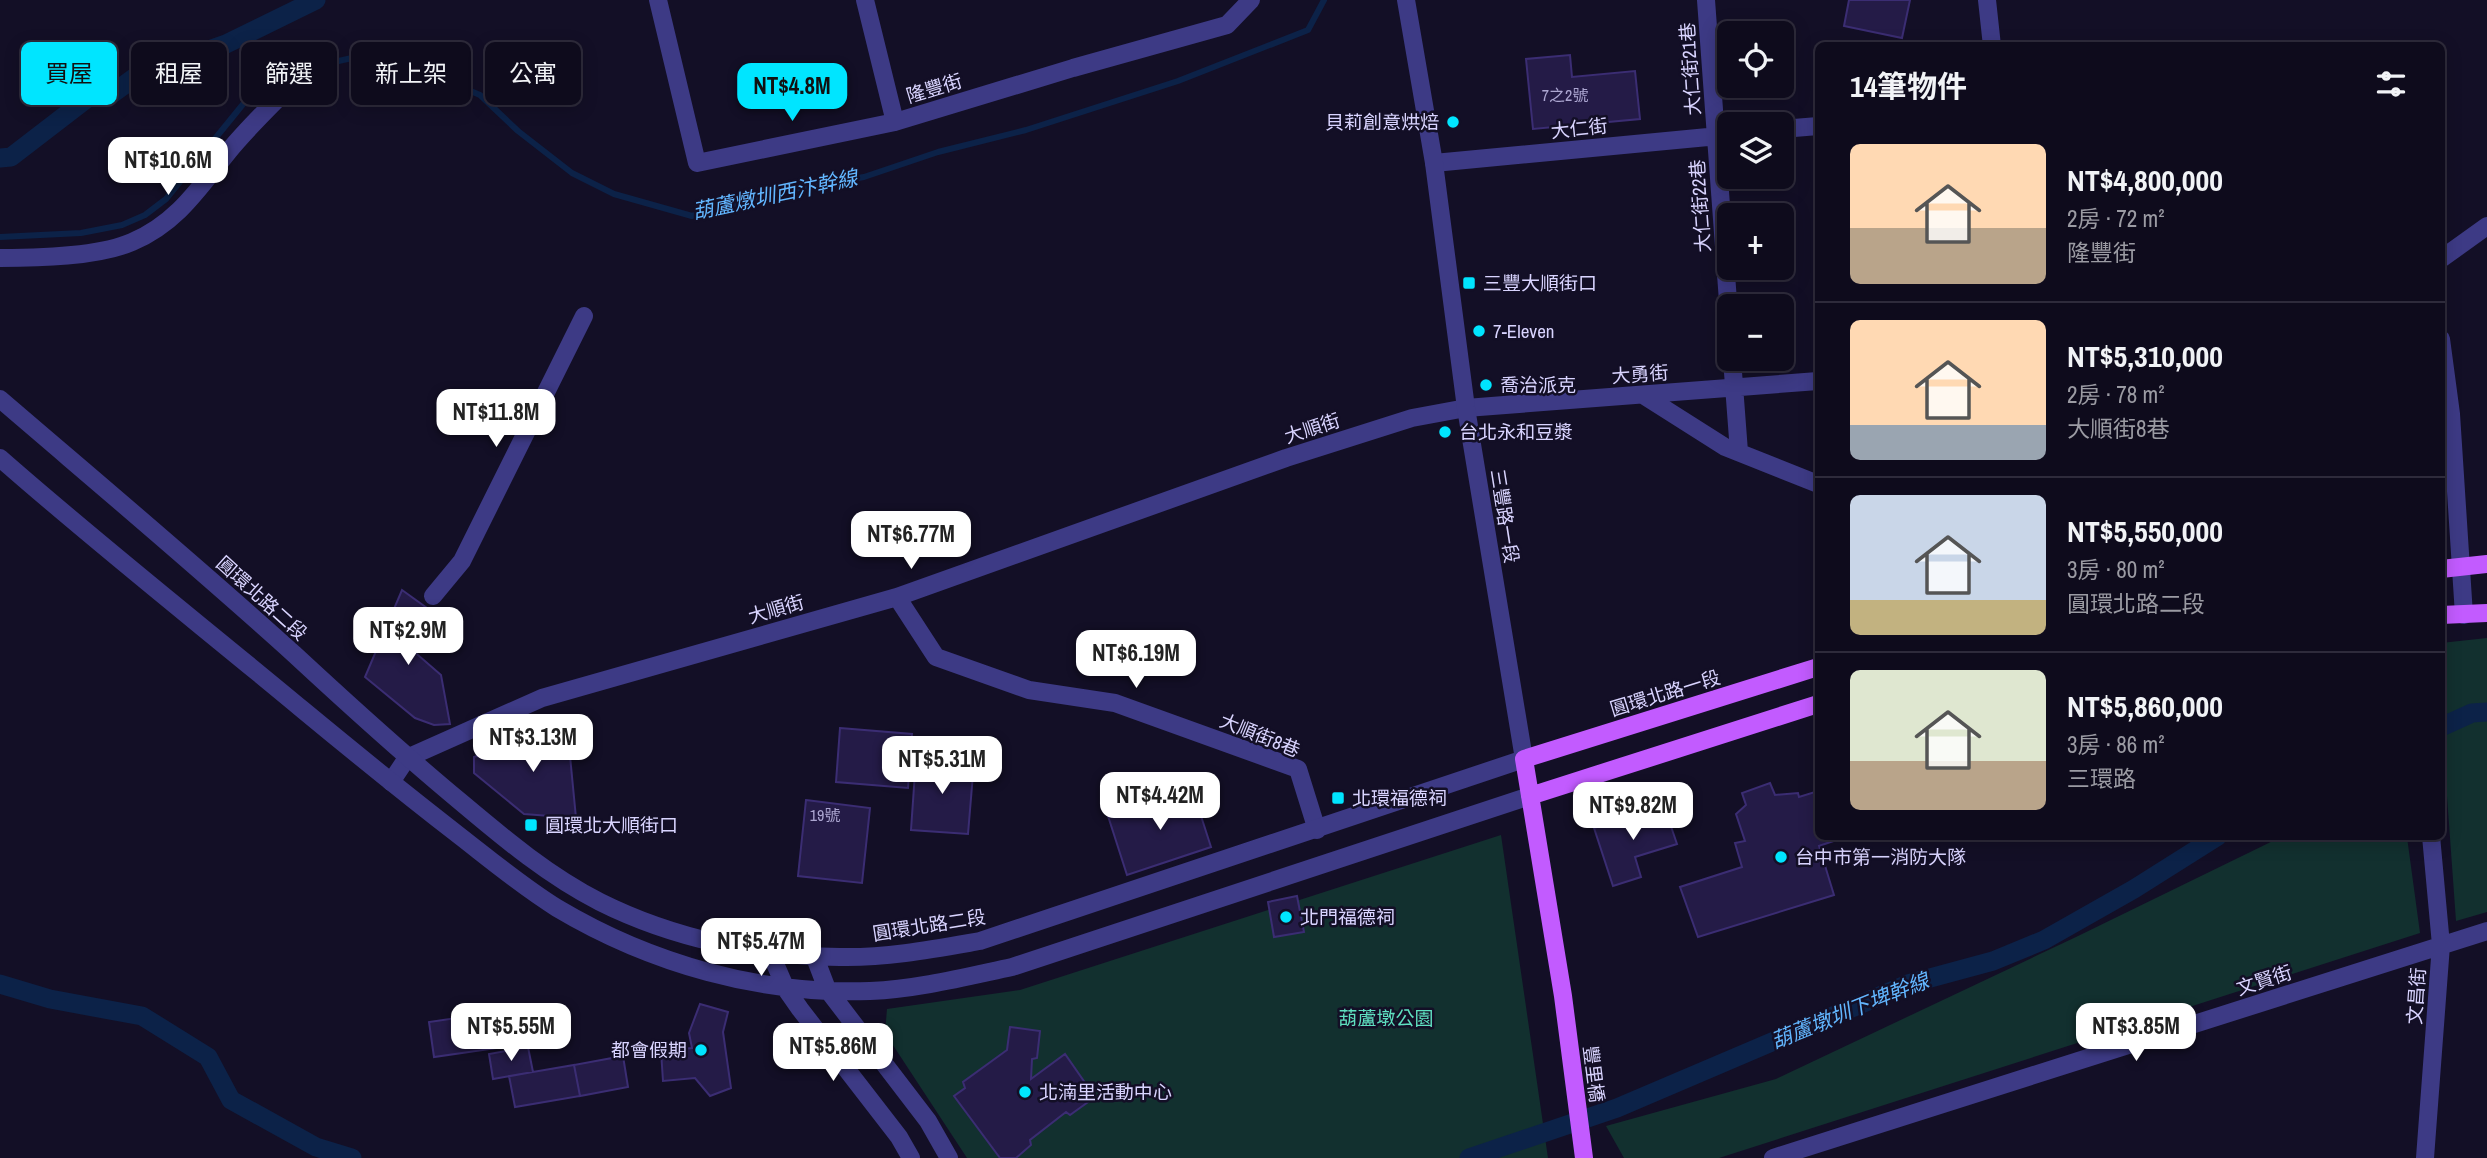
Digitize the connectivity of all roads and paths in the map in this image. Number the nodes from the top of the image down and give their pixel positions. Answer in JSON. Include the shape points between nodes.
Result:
{"nodes":[{"id":1,"x":658,"y":0,"type":"edge"},
{"id":2,"x":866,"y":0,"type":"edge"},
{"id":3,"x":1251,"y":0,"type":"edge"},
{"id":4,"x":1406,"y":0,"type":"edge"},
{"id":5,"x":1706,"y":0,"type":"edge"},
{"id":6,"x":1987,"y":0,"type":"edge"},
{"id":7,"x":1992,"y":42,"type":"edge"},
{"id":8,"x":266,"y":105,"type":"edge"},
{"id":9,"x":1719,"y":112,"type":"edge"},
{"id":10,"x":895,"y":122,"type":"junction"},
{"id":11,"x":1815,"y":126,"type":"edge"},
{"id":12,"x":1794,"y":129,"type":"edge"},
{"id":13,"x":1717,"y":135,"type":"edge"},
{"id":14,"x":1434,"y":163,"type":"junction"},
{"id":15,"x":1724,"y":189,"type":"edge"},
{"id":16,"x":2487,"y":226,"type":"edge"},
{"id":17,"x":2445,"y":256,"type":"edge"},
{"id":18,"x":0,"y":258,"type":"edge"},
{"id":19,"x":1728,"y":294,"type":"edge"},
{"id":20,"x":584,"y":316,"type":"dead end"},
{"id":21,"x":2445,"y":369,"type":"edge"},
{"id":22,"x":1733,"y":371,"type":"edge"},
{"id":23,"x":1815,"y":381,"type":"edge"},
{"id":24,"x":1734,"y":387,"type":"junction"},
{"id":25,"x":1643,"y":395,"type":"junction"},
{"id":26,"x":0,"y":400,"type":"edge"},
{"id":27,"x":1466,"y":408,"type":"junction"},
{"id":28,"x":1739,"y":452,"type":"junction"},
{"id":29,"x":0,"y":458,"type":"edge"},
{"id":30,"x":1815,"y":483,"type":"edge"},
{"id":31,"x":2487,"y":564,"type":"edge"},
{"id":32,"x":2459,"y":566,"type":"junction"},
{"id":33,"x":2445,"y":568,"type":"edge"},
{"id":34,"x":433,"y":596,"type":"dead end"},
{"id":35,"x":897,"y":597,"type":"junction"},
{"id":36,"x":2487,"y":613,"type":"edge"},
{"id":37,"x":2445,"y":615,"type":"edge"},
{"id":38,"x":2464,"y":615,"type":"junction"},
{"id":39,"x":1815,"y":668,"type":"edge"},
{"id":40,"x":1815,"y":705,"type":"edge"},
{"id":41,"x":407,"y":758,"type":"junction"},
{"id":42,"x":1524,"y":759,"type":"junction"},
{"id":43,"x":391,"y":782,"type":"junction"},
{"id":44,"x":1530,"y":796,"type":"junction"},
{"id":45,"x":1317,"y":830,"type":"junction"},
{"id":46,"x":2431,"y":840,"type":"edge"},
{"id":47,"x":2487,"y":932,"type":"edge"},
{"id":48,"x":2441,"y":945,"type":"junction"},
{"id":49,"x":771,"y":952,"type":"junction"},
{"id":50,"x":814,"y":956,"type":"junction"},
{"id":51,"x":786,"y":989,"type":"junction"},
{"id":52,"x":827,"y":989,"type":"junction"},
{"id":53,"x":1563,"y":996,"type":"joint"},
{"id":54,"x":911,"y":1158,"type":"edge"},
{"id":55,"x":949,"y":1158,"type":"edge"},
{"id":56,"x":1584,"y":1158,"type":"edge"},
{"id":57,"x":1773,"y":1158,"type":"edge"},
{"id":58,"x":2425,"y":1158,"type":"edge"}],
"edges":[{"from":1,"to":10,"type":"street","name":"隆豐街","via":[[697,163]]},
{"from":2,"to":10,"type":"street"},
{"from":3,"to":10,"type":"street","name":"隆豐街","via":[[1227,25]]},
{"from":4,"to":14,"type":"street","name":"三豐路一段"},
{"from":5,"to":9,"type":"street","name":"大仁街21巷"},
{"from":6,"to":7,"type":"street"},
{"from":8,"to":18,"type":"street","via":[[201,189],[155,231],[130,243],[84,254]]},
{"from":11,"to":12,"type":"street"},
{"from":13,"to":14,"type":"street","name":"大仁街"},
{"from":14,"to":27,"type":"street","name":"三豐路一段"},
{"from":15,"to":19,"type":"street","name":"大仁街22巷"},
{"from":16,"to":17,"type":"street"},
{"from":20,"to":34,"type":"street","via":[[462,561]]},
{"from":21,"to":32,"type":"street"},
{"from":22,"to":24,"type":"street"},
{"from":23,"to":24,"type":"street","name":"大勇街"},
{"from":24,"to":25,"type":"street","name":"大勇街"},
{"from":24,"to":28,"type":"street"},
{"from":25,"to":27,"type":"street","name":"大勇街"},
{"from":25,"to":28,"type":"street"},
{"from":26,"to":41,"type":"street","name":"圓環北路二段","via":[[216,584]]},
{"from":27,"to":35,"type":"street","name":"大順街","via":[[1412,418],[1286,458]]},
{"from":27,"to":42,"type":"street","name":"三豐路一段"},
{"from":28,"to":30,"type":"street"},
{"from":29,"to":43,"type":"street"},
{"from":31,"to":32,"type":"main road"},
{"from":32,"to":33,"type":"main road"},
{"from":32,"to":38,"type":"street"},
{"from":35,"to":41,"type":"street","name":"大順街","via":[[542,698]]},
{"from":35,"to":45,"type":"street","name":"大順街8巷","via":[[936,657],[1029,690],[1115,703],[1298,769]]},
{"from":36,"to":38,"type":"main road"},
{"from":37,"to":38,"type":"main road"},
{"from":39,"to":42,"type":"main road","name":"圓環北路一段"},
{"from":40,"to":44,"type":"main road"},
{"from":41,"to":43,"type":"street"},
{"from":41,"to":49,"type":"street","name":"圓環北路二段","via":[[521,853],[601,903],[709,942]]},
{"from":42,"to":44,"type":"main road","name":"三豐路一段"},
{"from":42,"to":45,"type":"street","name":"圓環北路二段"},
{"from":43,"to":51,"type":"street","via":[[528,890],[591,926],[687,966]]},
{"from":44,"to":52,"type":"street","via":[[1012,967],[871,991]]},
{"from":44,"to":53,"type":"main road","name":"三豐路一段"},
{"from":45,"to":50,"type":"street","name":"圓環北路二段","via":[[980,942],[908,954]]},
{"from":46,"to":48,"type":"street","name":"文昌街"},
{"from":47,"to":48,"type":"street","name":"文賢街"},
{"from":48,"to":57,"type":"street","name":"文賢街"},
{"from":48,"to":58,"type":"street","name":"文昌街"},
{"from":49,"to":50,"type":"street","name":"圓環北路二段"},
{"from":49,"to":51,"type":"street"},
{"from":50,"to":52,"type":"street"},
{"from":51,"to":52,"type":"street"},
{"from":51,"to":54,"type":"street"},
{"from":52,"to":55,"type":"street","via":[[928,1121]]},
{"from":53,"to":56,"type":"main road","name":"豐里橋"}]}
